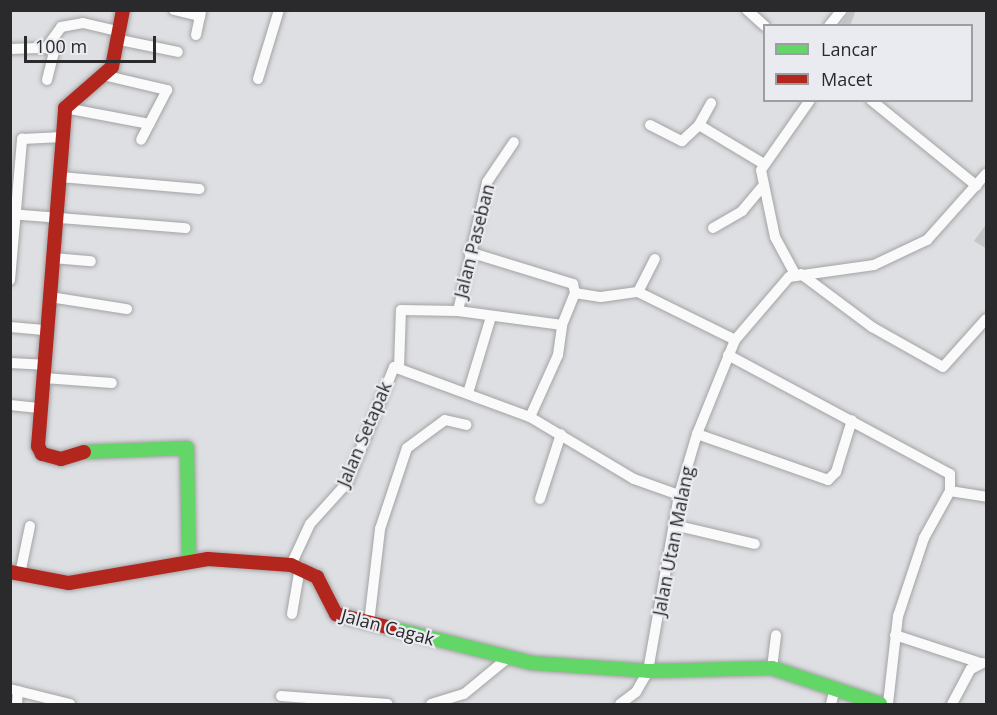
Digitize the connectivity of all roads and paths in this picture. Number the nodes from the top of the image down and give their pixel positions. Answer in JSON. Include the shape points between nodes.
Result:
{"nodes":[{"id":1,"x":123,"y":10,"type":"edge"},
{"id":2,"x":174,"y":10,"type":"edge"},
{"id":3,"x":279,"y":10,"type":"edge"},
{"id":4,"x":747,"y":10,"type":"edge"},
{"id":5,"x":842,"y":10,"type":"edge"},
{"id":6,"x":200,"y":13,"type":"edge"},
{"id":7,"x":763,"y":24,"type":"edge"},
{"id":8,"x":831,"y":24,"type":"edge"},
{"id":9,"x":196,"y":35,"type":"dead end"},
{"id":10,"x":121,"y":36,"type":"junction"},
{"id":11,"x":46,"y":48,"type":"junction"},
{"id":12,"x":10,"y":49,"type":"edge"},
{"id":13,"x":178,"y":52,"type":"dead end"},
{"id":14,"x":103,"y":75,"type":"junction"},
{"id":15,"x":258,"y":79,"type":"dead end"},
{"id":16,"x":47,"y":80,"type":"dead end"},
{"id":17,"x":809,"y":102,"type":"edge"},
{"id":18,"x":873,"y":102,"type":"edge"},
{"id":19,"x":711,"y":103,"type":"dead end"},
{"id":20,"x":65,"y":108,"type":"junction"},
{"id":21,"x":150,"y":124,"type":"junction"},
{"id":22,"x":650,"y":125,"type":"dead end"},
{"id":23,"x":699,"y":125,"type":"junction"},
{"id":24,"x":63,"y":137,"type":"junction"},
{"id":25,"x":141,"y":140,"type":"dead end"},
{"id":26,"x":514,"y":142,"type":"dead end"},
{"id":27,"x":764,"y":164,"type":"junction"},
{"id":28,"x":987,"y":174,"type":"edge"},
{"id":29,"x":60,"y":177,"type":"junction"},
{"id":30,"x":977,"y":186,"type":"junction"},
{"id":31,"x":762,"y":187,"type":"junction"},
{"id":32,"x":200,"y":189,"type":"dead end"},
{"id":33,"x":13,"y":214,"type":"edge"},
{"id":34,"x":56,"y":218,"type":"junction"},
{"id":35,"x":185,"y":228,"type":"dead end"},
{"id":36,"x":713,"y":228,"type":"dead end"},
{"id":37,"x":469,"y":252,"type":"junction"},
{"id":38,"x":53,"y":258,"type":"junction"},
{"id":39,"x":655,"y":259,"type":"dead end"},
{"id":40,"x":91,"y":261,"type":"dead end"},
{"id":41,"x":798,"y":274,"type":"junction"},
{"id":42,"x":10,"y":280,"type":"edge"},
{"id":43,"x":638,"y":292,"type":"junction"},
{"id":44,"x":575,"y":293,"type":"junction"},
{"id":45,"x":50,"y":297,"type":"junction"},
{"id":46,"x":127,"y":309,"type":"dead end"},
{"id":47,"x":458,"y":311,"type":"junction"},
{"id":48,"x":491,"y":317,"type":"junction"},
{"id":49,"x":987,"y":319,"type":"edge"},
{"id":50,"x":562,"y":325,"type":"junction"},
{"id":51,"x":10,"y":327,"type":"edge"},
{"id":52,"x":47,"y":330,"type":"junction"},
{"id":53,"x":735,"y":340,"type":"junction"},
{"id":54,"x":728,"y":355,"type":"junction"},
{"id":55,"x":10,"y":363,"type":"edge"},
{"id":56,"x":399,"y":366,"type":"junction"},
{"id":57,"x":44,"y":371,"type":"junction"},
{"id":58,"x":112,"y":383,"type":"dead end"},
{"id":59,"x":468,"y":393,"type":"junction"},
{"id":60,"x":12,"y":405,"type":"edge"},
{"id":61,"x":41,"y":408,"type":"junction"},
{"id":62,"x":530,"y":417,"type":"junction"},
{"id":63,"x":852,"y":420,"type":"junction"},
{"id":64,"x":466,"y":425,"type":"dead end"},
{"id":65,"x":561,"y":434,"type":"junction"},
{"id":66,"x":697,"y":434,"type":"junction"},
{"id":67,"x":950,"y":491,"type":"junction"},
{"id":68,"x":679,"y":495,"type":"junction"},
{"id":69,"x":987,"y":497,"type":"edge"},
{"id":70,"x":540,"y":499,"type":"dead end"},
{"id":71,"x":674,"y":525,"type":"junction"},
{"id":72,"x":30,"y":526,"type":"dead end"},
{"id":73,"x":755,"y":544,"type":"dead end"},
{"id":74,"x":189,"y":562,"type":"junction"},
{"id":75,"x":295,"y":566,"type":"junction"},
{"id":76,"x":15,"y":573,"type":"edge"},
{"id":77,"x":292,"y":614,"type":"dead end"},
{"id":78,"x":369,"y":623,"type":"junction"},
{"id":79,"x":776,"y":635,"type":"dead end"},
{"id":80,"x":895,"y":635,"type":"junction"},
{"id":81,"x":509,"y":657,"type":"junction"},
{"id":82,"x":983,"y":663,"type":"edge"},
{"id":83,"x":772,"y":668,"type":"junction"},
{"id":84,"x":648,"y":671,"type":"junction"},
{"id":85,"x":835,"y":688,"type":"junction"},
{"id":86,"x":14,"y":690,"type":"edge"},
{"id":87,"x":281,"y":696,"type":"dead end"},
{"id":88,"x":623,"y":702,"type":"edge"},
{"id":89,"x":17,"y":705,"type":"edge"},
{"id":90,"x":70,"y":705,"type":"edge"},
{"id":91,"x":388,"y":705,"type":"edge"},
{"id":92,"x":431,"y":705,"type":"edge"},
{"id":93,"x":639,"y":705,"type":"edge"},
{"id":94,"x":831,"y":705,"type":"edge"},
{"id":95,"x":880,"y":705,"type":"edge"},
{"id":96,"x":888,"y":705,"type":"edge"},
{"id":97,"x":952,"y":705,"type":"edge"}],
"edges":[{"from":1,"to":10,"type":"street"},
{"from":2,"to":6,"type":"street"},
{"from":3,"to":15,"type":"street"},
{"from":4,"to":7,"type":"street"},
{"from":5,"to":8,"type":"street"},
{"from":6,"to":9,"type":"street"},
{"from":10,"to":11,"type":"street","via":[[83,23],[61,27]]},
{"from":10,"to":13,"type":"street"},
{"from":10,"to":14,"type":"street","via":[[115,61]]},
{"from":11,"to":12,"type":"street"},
{"from":11,"to":16,"type":"street","via":[[54,52]]},
{"from":14,"to":20,"type":"street"},
{"from":14,"to":21,"type":"street","via":[[167,90]]},
{"from":17,"to":27,"type":"street"},
{"from":18,"to":30,"type":"street"},
{"from":19,"to":23,"type":"street"},
{"from":20,"to":21,"type":"street"},
{"from":20,"to":24,"type":"street"},
{"from":21,"to":25,"type":"street"},
{"from":22,"to":23,"type":"street","via":[[682,141]]},
{"from":23,"to":27,"type":"street"},
{"from":24,"to":29,"type":"street"},
{"from":24,"to":33,"type":"street","via":[[22,139]]},
{"from":26,"to":37,"type":"street","name":"Jalan Paseban","via":[[487,182]]},
{"from":27,"to":31,"type":"street"},
{"from":28,"to":30,"type":"street"},
{"from":29,"to":32,"type":"street"},
{"from":29,"to":34,"type":"street"},
{"from":30,"to":41,"type":"street","via":[[944,227],[910,250],[864,267]]},
{"from":31,"to":36,"type":"street","via":[[742,211]]},
{"from":31,"to":41,"type":"street","via":[[777,243]]},
{"from":33,"to":34,"type":"street"},
{"from":33,"to":42,"type":"street"},
{"from":34,"to":35,"type":"street"},
{"from":34,"to":38,"type":"street"},
{"from":37,"to":44,"type":"street","via":[[573,284]]},
{"from":37,"to":47,"type":"street","name":"Jalan Paseban"},
{"from":38,"to":40,"type":"street"},
{"from":38,"to":45,"type":"street"},
{"from":39,"to":43,"type":"street"},
{"from":41,"to":49,"type":"street","via":[[872,327],[943,367]]},
{"from":41,"to":53,"type":"street","name":"Jalan Utan Malang","via":[[778,286]]},
{"from":43,"to":44,"type":"street","via":[[601,297]]},
{"from":43,"to":53,"type":"street"},
{"from":44,"to":50,"type":"street"},
{"from":45,"to":46,"type":"street"},
{"from":45,"to":52,"type":"street"},
{"from":47,"to":48,"type":"street","name":"Jalan Paseban"},
{"from":47,"to":56,"type":"street","name":"Jalan Paseban","via":[[401,310]]},
{"from":48,"to":50,"type":"street","name":"Jalan Paseban"},
{"from":48,"to":59,"type":"street"},
{"from":50,"to":62,"type":"street","via":[[558,355]]},
{"from":51,"to":52,"type":"street"},
{"from":52,"to":57,"type":"street"},
{"from":53,"to":54,"type":"street","name":"Jalan Utan Malang"},
{"from":54,"to":63,"type":"street"},
{"from":54,"to":66,"type":"street","name":"Jalan Utan Malang"},
{"from":55,"to":57,"type":"street"},
{"from":56,"to":59,"type":"street","name":"Jalan Setapak"},
{"from":56,"to":75,"type":"street","name":"Jalan Setapak","via":[[391,369],[346,483],[310,524]]},
{"from":57,"to":58,"type":"street"},
{"from":57,"to":61,"type":"street"},
{"from":59,"to":62,"type":"street","name":"Jalan Setapak"},
{"from":60,"to":61,"type":"street"},
{"from":61,"to":74,"type":"street","via":[[38,446],[53,458],[187,448]]},
{"from":62,"to":65,"type":"street","name":"Jalan Setapak"},
{"from":63,"to":66,"type":"street","via":[[836,472],[828,480]]},
{"from":63,"to":67,"type":"street","via":[[945,470]]},
{"from":64,"to":78,"type":"street","via":[[446,420],[407,448],[380,529]]},
{"from":65,"to":68,"type":"street","name":"Jalan Setapak","via":[[634,479]]},
{"from":65,"to":70,"type":"street"},
{"from":66,"to":68,"type":"street","name":"Jalan Utan Malang"},
{"from":67,"to":69,"type":"street"},
{"from":67,"to":80,"type":"street","via":[[918,554]]},
{"from":68,"to":71,"type":"street","name":"Jalan Utan Malang"},
{"from":71,"to":73,"type":"street"},
{"from":71,"to":84,"type":"street","name":"Jalan Utan Malang"},
{"from":72,"to":76,"type":"street"},
{"from":74,"to":75,"type":"street","via":[[236,558]]},
{"from":74,"to":76,"type":"street","via":[[79,582]]},
{"from":75,"to":77,"type":"street","name":"Jalan Setapak"},
{"from":75,"to":78,"type":"street","name":"Jalan Cagak","via":[[319,580],[333,613]]},
{"from":78,"to":81,"type":"street","name":"Jalan Cagak"},
{"from":79,"to":83,"type":"street"},
{"from":80,"to":82,"type":"street"},
{"from":80,"to":96,"type":"street"},
{"from":81,"to":84,"type":"street","name":"Jalan Cagak"},
{"from":81,"to":92,"type":"street","via":[[464,694]]},
{"from":82,"to":97,"type":"street"},
{"from":83,"to":84,"type":"street","name":"Jalan Cagak"},
{"from":83,"to":85,"type":"street","name":"Jalan Cagak"},
{"from":84,"to":88,"type":"street"},
{"from":85,"to":94,"type":"street"},
{"from":85,"to":95,"type":"street","name":"Jalan Cagak"},
{"from":86,"to":89,"type":"street"},
{"from":86,"to":90,"type":"street"},
{"from":87,"to":91,"type":"street"},
{"from":88,"to":93,"type":"street"}]}
